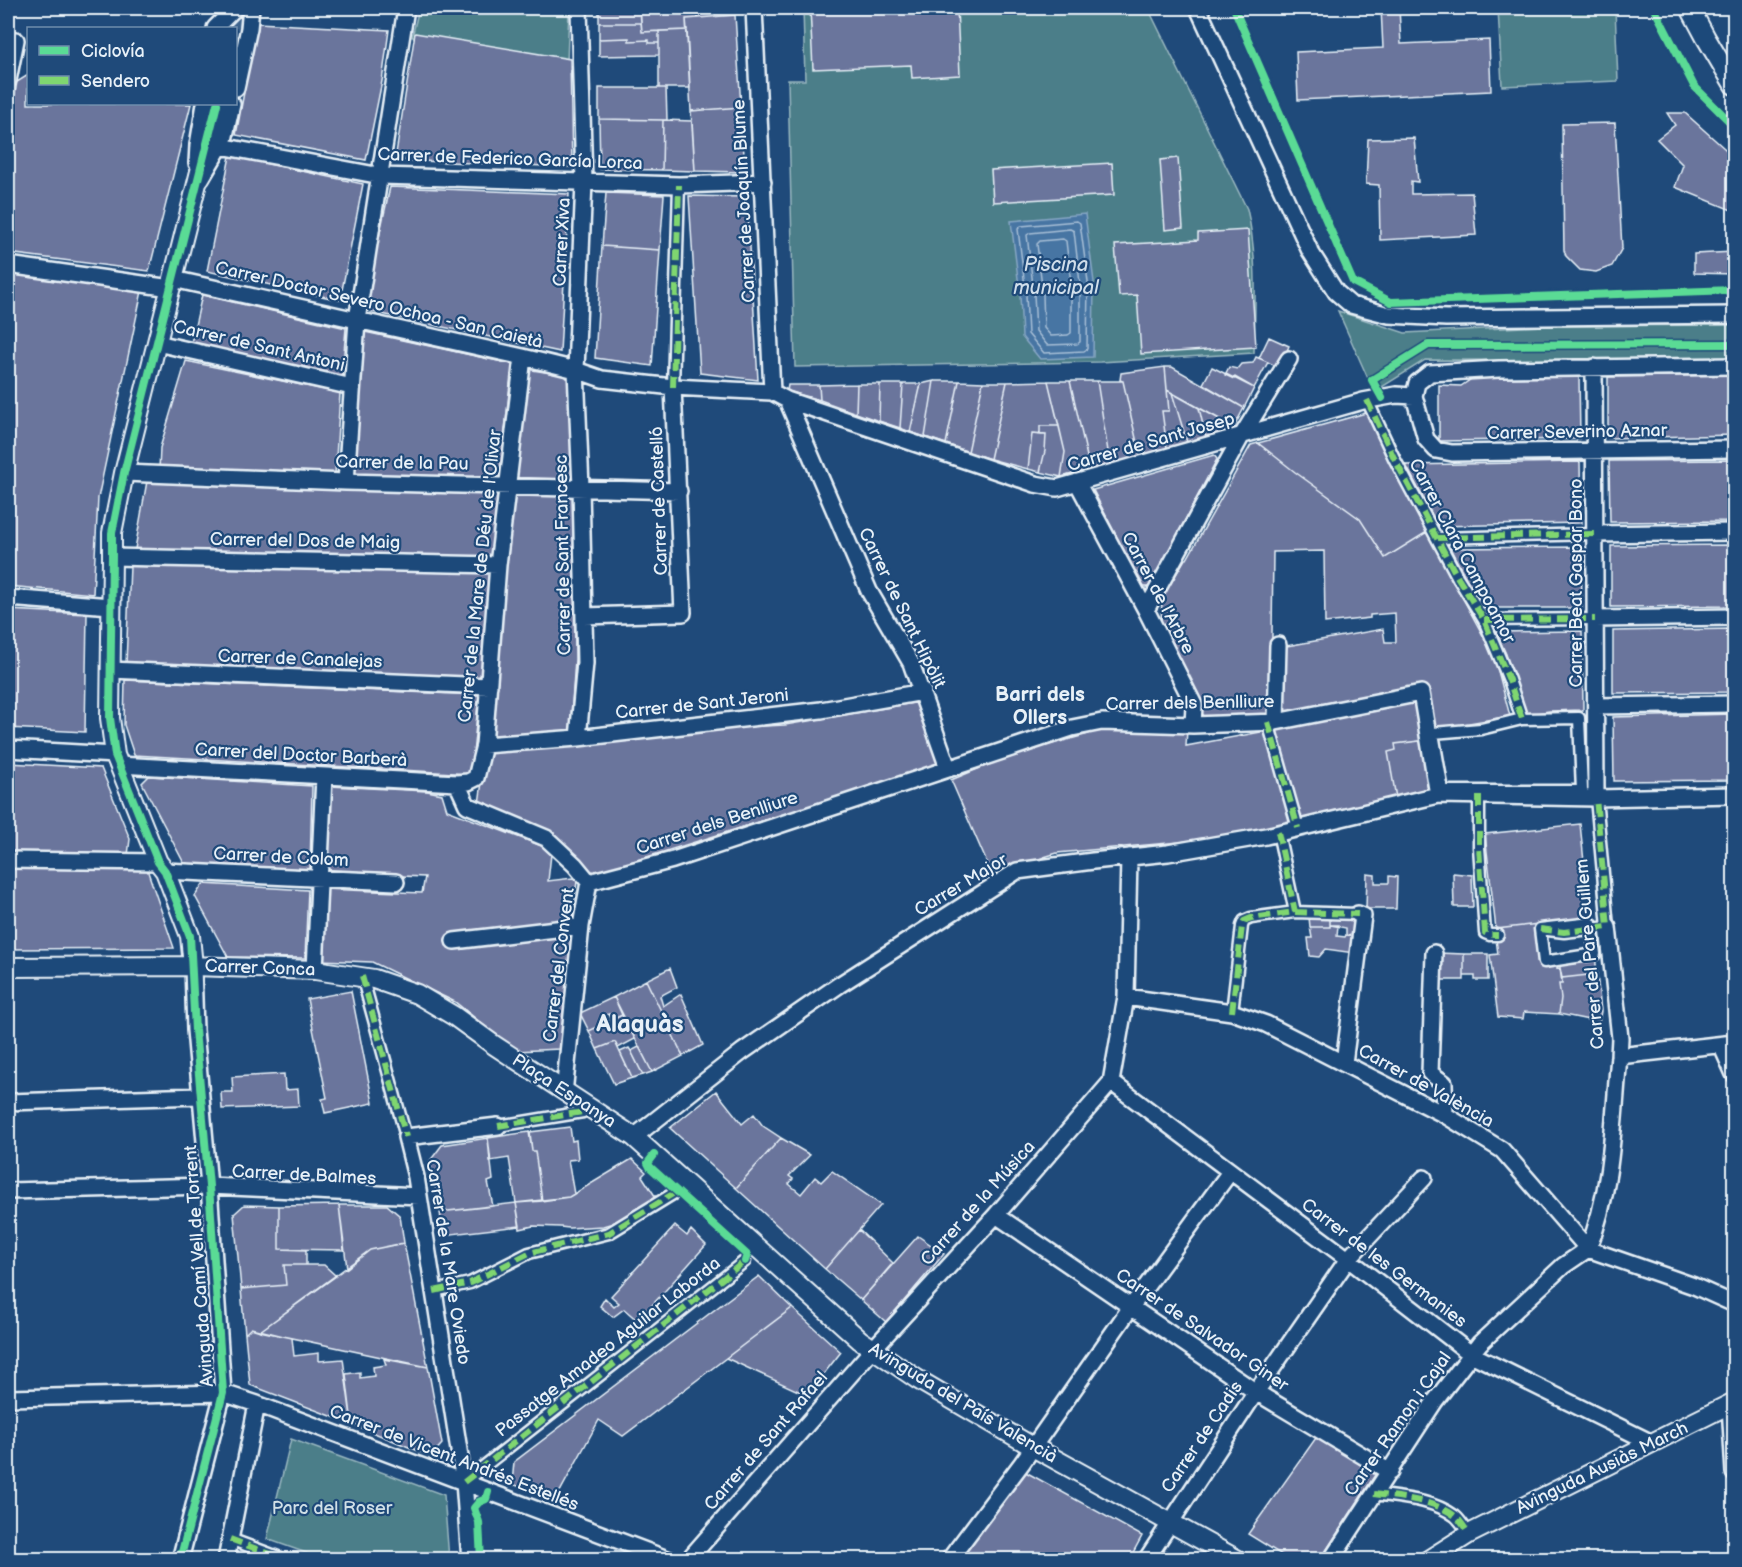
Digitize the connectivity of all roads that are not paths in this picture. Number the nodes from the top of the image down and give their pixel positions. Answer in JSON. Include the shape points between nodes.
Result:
{"nodes":[{"id":1,"x":235,"y":8,"type":"edge"},
{"id":2,"x":251,"y":8,"type":"edge"},
{"id":3,"x":406,"y":8,"type":"edge"},
{"id":4,"x":579,"y":8,"type":"edge"},
{"id":5,"x":754,"y":8,"type":"edge"},
{"id":6,"x":1198,"y":8,"type":"edge"},
{"id":7,"x":1690,"y":8,"type":"edge"},
{"id":8,"x":215,"y":27,"type":"edge"},
{"id":9,"x":17,"y":40,"type":"edge"},
{"id":10,"x":8,"y":80,"type":"edge"},
{"id":11,"x":237,"y":83,"type":"edge"},
{"id":12,"x":1734,"y":85,"type":"edge"},
{"id":13,"x":205,"y":105,"type":"edge"},
{"id":14,"x":217,"y":105,"type":"edge"},
{"id":15,"x":232,"y":105,"type":"edge"},
{"id":16,"x":221,"y":148,"type":"junction"},
{"id":17,"x":381,"y":176,"type":"junction"},
{"id":18,"x":584,"y":182,"type":"junction"},
{"id":19,"x":764,"y":182,"type":"junction"},
{"id":20,"x":198,"y":184,"type":"junction"},
{"id":21,"x":679,"y":185,"type":"junction"},
{"id":22,"x":8,"y":265,"type":"edge"},
{"id":23,"x":172,"y":283,"type":"junction"},
{"id":24,"x":1734,"y":315,"type":"edge"},
{"id":25,"x":357,"y":320,"type":"junction"},
{"id":26,"x":157,"y":343,"type":"junction"},
{"id":27,"x":523,"y":357,"type":"junction"},
{"id":28,"x":1289,"y":359,"type":"dead end"},
{"id":29,"x":1734,"y":366,"type":"edge"},
{"id":30,"x":1594,"y":367,"type":"junction"},
{"id":31,"x":576,"y":370,"type":"junction"},
{"id":32,"x":352,"y":387,"type":"junction"},
{"id":33,"x":673,"y":387,"type":"junction"},
{"id":34,"x":772,"y":392,"type":"junction"},
{"id":35,"x":1414,"y":396,"type":"junction"},
{"id":36,"x":787,"y":400,"type":"junction"},
{"id":37,"x":1367,"y":400,"type":"junction"},
{"id":38,"x":1241,"y":437,"type":"junction"},
{"id":39,"x":1734,"y":449,"type":"edge"},
{"id":40,"x":1594,"y":452,"type":"junction"},
{"id":41,"x":124,"y":473,"type":"junction"},
{"id":42,"x":346,"y":482,"type":"junction"},
{"id":43,"x":1077,"y":482,"type":"junction"},
{"id":44,"x":507,"y":485,"type":"junction"},
{"id":45,"x":581,"y":487,"type":"junction"},
{"id":46,"x":679,"y":491,"type":"junction"},
{"id":47,"x":1734,"y":532,"type":"edge"},
{"id":48,"x":1594,"y":534,"type":"junction"},
{"id":49,"x":1438,"y":538,"type":"junction"},
{"id":50,"x":112,"y":557,"type":"junction"},
{"id":51,"x":498,"y":565,"type":"junction"},
{"id":52,"x":8,"y":598,"type":"edge"},
{"id":53,"x":111,"y":606,"type":"junction"},
{"id":54,"x":1146,"y":610,"type":"junction"},
{"id":55,"x":584,"y":616,"type":"junction"},
{"id":56,"x":1734,"y":617,"type":"edge"},
{"id":57,"x":1595,"y":619,"type":"junction"},
{"id":58,"x":1484,"y":620,"type":"junction"},
{"id":59,"x":1278,"y":645,"type":"dead end"},
{"id":60,"x":110,"y":670,"type":"junction"},
{"id":61,"x":489,"y":686,"type":"junction"},
{"id":62,"x":922,"y":692,"type":"junction"},
{"id":63,"x":1734,"y":704,"type":"edge"},
{"id":64,"x":1596,"y":706,"type":"junction"},
{"id":65,"x":1521,"y":719,"type":"junction"},
{"id":66,"x":1272,"y":722,"type":"junction"},
{"id":67,"x":1193,"y":725,"type":"junction"},
{"id":68,"x":578,"y":738,"type":"junction"},
{"id":69,"x":484,"y":745,"type":"junction"},
{"id":70,"x":8,"y":749,"type":"edge"},
{"id":71,"x":116,"y":760,"type":"junction"},
{"id":72,"x":948,"y":768,"type":"junction"},
{"id":73,"x":324,"y":776,"type":"junction"},
{"id":74,"x":456,"y":783,"type":"junction"},
{"id":75,"x":1438,"y":795,"type":"junction"},
{"id":76,"x":1734,"y":795,"type":"edge"},
{"id":77,"x":1479,"y":796,"type":"junction"},
{"id":78,"x":1596,"y":798,"type":"junction"},
{"id":79,"x":1298,"y":828,"type":"junction"},
{"id":80,"x":1278,"y":832,"type":"junction"},
{"id":81,"x":1129,"y":857,"type":"junction"},
{"id":82,"x":8,"y":860,"type":"edge"},
{"id":83,"x":162,"y":867,"type":"junction"},
{"id":84,"x":320,"y":878,"type":"junction"},
{"id":85,"x":396,"y":882,"type":"dead end"},
{"id":86,"x":589,"y":882,"type":"junction"},
{"id":87,"x":1295,"y":912,"type":"junction"},
{"id":88,"x":1358,"y":914,"type":"joint"},
{"id":89,"x":581,"y":926,"type":"junction"},
{"id":90,"x":1608,"y":927,"type":"junction"},
{"id":91,"x":1591,"y":929,"type":"junction"},
{"id":92,"x":1498,"y":935,"type":"dead end"},
{"id":93,"x":454,"y":941,"type":"dead end"},
{"id":94,"x":1434,"y":953,"type":"dead end"},
{"id":95,"x":193,"y":966,"type":"junction"},
{"id":96,"x":8,"y":967,"type":"edge"},
{"id":97,"x":315,"y":970,"type":"junction"},
{"id":98,"x":362,"y":976,"type":"junction"},
{"id":99,"x":1126,"y":998,"type":"junction"},
{"id":100,"x":1232,"y":1012,"type":"junction"},
{"id":101,"x":1727,"y":1044,"type":"edge"},
{"id":102,"x":494,"y":1045,"type":"joint"},
{"id":103,"x":1618,"y":1056,"type":"junction"},
{"id":104,"x":1344,"y":1063,"type":"junction"},
{"id":105,"x":1734,"y":1074,"type":"edge"},
{"id":106,"x":1111,"y":1082,"type":"junction"},
{"id":107,"x":562,"y":1090,"type":"junction"},
{"id":108,"x":200,"y":1095,"type":"junction"},
{"id":109,"x":8,"y":1102,"type":"edge"},
{"id":110,"x":583,"y":1112,"type":"dead end"},
{"id":111,"x":1445,"y":1115,"type":"junction"},
{"id":112,"x":498,"y":1126,"type":"joint"},
{"id":113,"x":406,"y":1137,"type":"junction"},
{"id":114,"x":634,"y":1137,"type":"junction"},
{"id":115,"x":1230,"y":1172,"type":"junction"},
{"id":116,"x":1424,"y":1178,"type":"dead end"},
{"id":117,"x":209,"y":1186,"type":"junction"},
{"id":118,"x":8,"y":1191,"type":"edge"},
{"id":119,"x":676,"y":1192,"type":"dead end"},
{"id":120,"x":419,"y":1196,"type":"junction"},
{"id":121,"x":996,"y":1215,"type":"junction"},
{"id":122,"x":1588,"y":1249,"type":"junction"},
{"id":123,"x":1348,"y":1259,"type":"junction"},
{"id":124,"x":745,"y":1261,"type":"dead end"},
{"id":125,"x":434,"y":1291,"type":"junction"},
{"id":126,"x":1734,"y":1304,"type":"edge"},
{"id":127,"x":1131,"y":1306,"type":"junction"},
{"id":128,"x":873,"y":1349,"type":"junction"},
{"id":129,"x":1471,"y":1354,"type":"junction"},
{"id":130,"x":1256,"y":1392,"type":"junction"},
{"id":131,"x":223,"y":1393,"type":"junction"},
{"id":132,"x":8,"y":1398,"type":"edge"},
{"id":133,"x":257,"y":1404,"type":"junction"},
{"id":134,"x":1732,"y":1404,"type":"edge"},
{"id":135,"x":1652,"y":1443,"type":"junction"},
{"id":136,"x":1033,"y":1447,"type":"junction"},
{"id":137,"x":1390,"y":1472,"type":"junction"},
{"id":138,"x":1734,"y":1473,"type":"edge"},
{"id":139,"x":464,"y":1482,"type":"junction"},
{"id":140,"x":1374,"y":1494,"type":"junction"},
{"id":141,"x":1169,"y":1522,"type":"junction"},
{"id":142,"x":1469,"y":1534,"type":"junction"},
{"id":143,"x":230,"y":1539,"type":"junction"},
{"id":144,"x":180,"y":1560,"type":"edge"},
{"id":145,"x":226,"y":1560,"type":"edge"},
{"id":146,"x":286,"y":1560,"type":"edge"},
{"id":147,"x":470,"y":1560,"type":"edge"},
{"id":148,"x":670,"y":1560,"type":"edge"},
{"id":149,"x":688,"y":1560,"type":"edge"},
{"id":150,"x":950,"y":1560,"type":"edge"},
{"id":151,"x":1146,"y":1560,"type":"edge"},
{"id":152,"x":1238,"y":1560,"type":"edge"},
{"id":153,"x":1331,"y":1560,"type":"edge"},
{"id":154,"x":1428,"y":1560,"type":"edge"}],
"edges":[{"from":1,"to":8,"type":"street"},
{"from":2,"to":11,"type":"street"},
{"from":3,"to":17,"type":"street"},
{"from":4,"to":18,"type":"street","name":"Carrer Xiva"},
{"from":5,"to":19,"type":"street","name":"Carrer de Joaquín Blume"},
{"from":6,"to":24,"type":"street","via":[[1310,251],[1336,292],[1351,305],[1389,315],[1446,318]]},
{"from":7,"to":12,"type":"street"},
{"from":9,"to":10,"type":"street"},
{"from":13,"to":20,"type":"street","via":[[196,156]]},
{"from":14,"to":20,"type":"street"},
{"from":15,"to":16,"type":"street"},
{"from":16,"to":17,"type":"street","name":"Carrer de Federico García Lorca"},
{"from":16,"to":20,"type":"street"},
{"from":17,"to":18,"type":"street","name":"Carrer de Federico García Lorca"},
{"from":17,"to":25,"type":"street"},
{"from":18,"to":21,"type":"street","name":"Carrer de Federico García Lorca"},
{"from":18,"to":31,"type":"street","name":"Carrer Xiva"},
{"from":19,"to":21,"type":"street","name":"Carrer de Federico García Lorca"},
{"from":19,"to":34,"type":"street","name":"Carrer de Joaquín Blume"},
{"from":20,"to":23,"type":"street"},
{"from":21,"to":33,"type":"street"},
{"from":22,"to":23,"type":"street","name":"Carrer Doctor Severo Ochoa - San Caietà"},
{"from":23,"to":25,"type":"street","name":"Carrer Doctor Severo Ochoa - San Caietà"},
{"from":23,"to":26,"type":"street"},
{"from":25,"to":27,"type":"street","name":"Carrer Doctor Severo Ochoa - San Caietà"},
{"from":25,"to":32,"type":"street"},
{"from":26,"to":32,"type":"street","name":"Carrer de Sant Antoni"},
{"from":26,"to":41,"type":"street"},
{"from":27,"to":31,"type":"street","name":"Carrer Doctor Severo Ochoa - San Caietà"},
{"from":27,"to":44,"type":"street","name":"Carrer de la Mare de Déu de l'Olivar"},
{"from":28,"to":38,"type":"street"},
{"from":29,"to":30,"type":"street"},
{"from":30,"to":35,"type":"street","via":[[1430,373],[1417,383]]},
{"from":30,"to":40,"type":"street","name":"Carrer Beat Gaspar Bono"},
{"from":31,"to":33,"type":"street","name":"Carrer Doctor Severo Ochoa - San Caietà","via":[[602,379]]},
{"from":31,"to":45,"type":"street","name":"Carrer de Sant Francesc"},
{"from":32,"to":42,"type":"street"},
{"from":33,"to":34,"type":"street","name":"Carrer Doctor Severo Ochoa - San Caietà"},
{"from":33,"to":46,"type":"street","name":"Carrer de Castelló"},
{"from":34,"to":36,"type":"street","name":"Carrer de Sant Josep"},
{"from":35,"to":37,"type":"street","name":"Carrer de Sant Josep"},
{"from":35,"to":40,"type":"street","name":"Carrer Severino Aznar","via":[[1426,439],[1436,450]]},
{"from":36,"to":43,"type":"street","name":"Carrer de Sant Josep","via":[[1035,484],[1057,489]]},
{"from":36,"to":62,"type":"street","name":"Carrer de Sant Hipòlit","via":[[869,591],[911,663]]},
{"from":37,"to":38,"type":"street","name":"Carrer de Sant Josep"},
{"from":37,"to":49,"type":"street","name":"Carrer Clara Campoamor"},
{"from":38,"to":43,"type":"street","name":"Carrer de Sant Josep"},
{"from":38,"to":54,"type":"street"},
{"from":39,"to":40,"type":"street","name":"Carrer Severino Aznar"},
{"from":40,"to":48,"type":"street","name":"Carrer Beat Gaspar Bono"},
{"from":41,"to":42,"type":"street","name":"Carrer de la Pau"},
{"from":41,"to":50,"type":"street","via":[[112,533]]},
{"from":42,"to":44,"type":"street","name":"Carrer de la Pau"},
{"from":43,"to":54,"type":"street","name":"Carrer de l'Arbre"},
{"from":44,"to":45,"type":"street","name":"Carrer de la Pau"},
{"from":44,"to":51,"type":"street","name":"Carrer de la Mare de Déu de l'Olivar"},
{"from":45,"to":46,"type":"street","name":"Carrer de la Pau"},
{"from":45,"to":55,"type":"street","name":"Carrer de Sant Francesc"},
{"from":46,"to":55,"type":"street","name":"Carrer de Castelló","via":[[683,613]]},
{"from":47,"to":48,"type":"street"},
{"from":48,"to":49,"type":"street"},
{"from":48,"to":57,"type":"street","name":"Carrer Beat Gaspar Bono"},
{"from":49,"to":58,"type":"street","name":"Carrer Clara Campoamor"},
{"from":50,"to":51,"type":"street","name":"Carrer del Dos de Maig"},
{"from":50,"to":53,"type":"street"},
{"from":51,"to":61,"type":"street","name":"Carrer de la Mare de Déu de l'Olivar"},
{"from":52,"to":53,"type":"street"},
{"from":53,"to":60,"type":"street"},
{"from":54,"to":67,"type":"street","name":"Carrer de l'Arbre","via":[[1194,705]]},
{"from":55,"to":68,"type":"street","name":"Carrer de Sant Francesc","via":[[585,663]]},
{"from":56,"to":57,"type":"street"},
{"from":57,"to":58,"type":"street"},
{"from":57,"to":64,"type":"street","name":"Carrer Beat Gaspar Bono"},
{"from":58,"to":65,"type":"street","name":"Carrer Clara Campoamor"},
{"from":59,"to":66,"type":"street"},
{"from":60,"to":61,"type":"street","name":"Carrer de Canalejas"},
{"from":60,"to":71,"type":"street","via":[[110,718]]},
{"from":61,"to":69,"type":"street","name":"Carrer de la Mare de Déu de l'Olivar"},
{"from":62,"to":68,"type":"street","name":"Carrer de Sant Jeroni","via":[[821,710]]},
{"from":62,"to":72,"type":"street","name":"Carrer de Sant Hipòlit"},
{"from":63,"to":64,"type":"street"},
{"from":64,"to":78,"type":"street","name":"Carrer Beat Gaspar Bono"},
{"from":65,"to":65,"type":"street","via":[[1579,718],[1582,791],[1443,791],[1433,733],[1481,729]]},
{"from":66,"to":67,"type":"street","name":"Carrer dels Benlliure"},
{"from":66,"to":75,"type":"street","name":"Carrer dels Benlliure","via":[[1421,693]]},
{"from":66,"to":79,"type":"street"},
{"from":67,"to":72,"type":"street","name":"Carrer dels Benlliure","via":[[1102,723],[1072,728]]},
{"from":68,"to":69,"type":"street","name":"Carrer de Sant Jeroni"},
{"from":69,"to":74,"type":"street","name":"Carrer de la Mare de Déu de l'Olivar","via":[[476,778]]},
{"from":70,"to":71,"type":"street","name":"Carrer del Doctor Barberà"},
{"from":71,"to":73,"type":"street","name":"Carrer del Doctor Barberà"},
{"from":71,"to":83,"type":"street"},
{"from":72,"to":86,"type":"street","name":"Carrer dels Benlliure","via":[[673,860]]},
{"from":73,"to":74,"type":"street","name":"Carrer del Doctor Barberà"},
{"from":73,"to":84,"type":"street"},
{"from":74,"to":86,"type":"street","name":"Carrer del Convent","via":[[467,805],[546,838]]},
{"from":75,"to":77,"type":"street","name":"Carrer Major"},
{"from":75,"to":79,"type":"street","name":"Carrer Major"},
{"from":76,"to":78,"type":"street","name":"Carrer Major"},
{"from":77,"to":78,"type":"street","name":"Carrer Major"},
{"from":77,"to":92,"type":"street","via":[[1485,933]]},
{"from":78,"to":90,"type":"street","name":"Carrer del Pare Guillem"},
{"from":79,"to":80,"type":"street","name":"Carrer Major"},
{"from":80,"to":81,"type":"street","name":"Carrer Major"},
{"from":80,"to":87,"type":"street"},
{"from":81,"to":99,"type":"street"},
{"from":81,"to":114,"type":"street","name":"Carrer Major","via":[[1017,872],[752,1045]]},
{"from":82,"to":83,"type":"street","name":"Carrer de Colom"},
{"from":83,"to":84,"type":"street","name":"Carrer de Colom"},
{"from":83,"to":95,"type":"street","via":[[190,936]]},
{"from":84,"to":85,"type":"street","name":"Carrer de Colom"},
{"from":84,"to":97,"type":"street"},
{"from":86,"to":89,"type":"street","name":"Carrer del Convent"},
{"from":87,"to":88,"type":"street"},
{"from":87,"to":100,"type":"street","via":[[1244,921]]},
{"from":88,"to":104,"type":"street","via":[[1363,916]]},
{"from":89,"to":93,"type":"street"},
{"from":89,"to":107,"type":"street","name":"Carrer del Convent"},
{"from":90,"to":91,"type":"street"},
{"from":90,"to":103,"type":"street","name":"Carrer del Pare Guillem","via":[[1620,1038]]},
{"from":91,"to":91,"type":"street","via":[[1591,923],[1540,929],[1544,962],[1595,954]]},
{"from":94,"to":111,"type":"street","via":[[1430,1073],[1444,1083]]},
{"from":95,"to":96,"type":"street","name":"Carrer Conca"},
{"from":95,"to":97,"type":"street","name":"Carrer Conca"},
{"from":95,"to":108,"type":"street","name":"Avinguda Camí Vell de Torrent"},
{"from":97,"to":98,"type":"street","name":"Carrer Conca"},
{"from":98,"to":102,"type":"street","name":"Carrer Conca","via":[[417,994]]},
{"from":98,"to":113,"type":"street","name":"Carrer de la Mare Oviedo"},
{"from":99,"to":100,"type":"street","name":"Carrer de València"},
{"from":99,"to":106,"type":"street"},
{"from":100,"to":104,"type":"street","name":"Carrer de València","via":[[1266,1024]]},
{"from":101,"to":103,"type":"street"},
{"from":101,"to":105,"type":"street"},
{"from":102,"to":107,"type":"street","name":"Plaça Espanya"},
{"from":103,"to":122,"type":"street","name":"Carrer del Pare Guillem","via":[[1607,1184]]},
{"from":104,"to":111,"type":"street","name":"Carrer de València"},
{"from":106,"to":115,"type":"street","name":"Carrer de les Germanies"},
{"from":106,"to":121,"type":"street","name":"Carrer de la Música"},
{"from":107,"to":114,"type":"street","name":"Plaça Espanya"},
{"from":108,"to":109,"type":"street"},
{"from":108,"to":117,"type":"street","name":"Avinguda Camí Vell de Torrent"},
{"from":110,"to":112,"type":"street"},
{"from":111,"to":122,"type":"street","name":"Carrer de València","via":[[1502,1150]]},
{"from":112,"to":113,"type":"street"},
{"from":113,"to":120,"type":"street","name":"Carrer de la Mare Oviedo"},
{"from":114,"to":128,"type":"street","name":"Avinguda del País Valencià"},
{"from":115,"to":123,"type":"street","name":"Carrer de les Germanies"},
{"from":115,"to":127,"type":"street"},
{"from":116,"to":123,"type":"street","name":"Carrer de Cadis"},
{"from":117,"to":118,"type":"street","name":"Carrer de Balmes"},
{"from":117,"to":120,"type":"street","name":"Carrer de Balmes"},
{"from":117,"to":131,"type":"street","name":"Avinguda Camí Vell de Torrent"},
{"from":119,"to":125,"type":"street","via":[[609,1233],[530,1253],[470,1283]]},
{"from":120,"to":125,"type":"street","name":"Carrer de la Mare Oviedo"},
{"from":121,"to":127,"type":"street","name":"Carrer de Salvador Giner"},
{"from":121,"to":128,"type":"street","name":"Carrer de la Música"},
{"from":122,"to":126,"type":"street","name":"Carrer de València"},
{"from":122,"to":129,"type":"street","name":"Carrer Ramon i Cajal","via":[[1563,1266]]},
{"from":123,"to":129,"type":"street","name":"Carrer de les Germanies"},
{"from":123,"to":130,"type":"street","name":"Carrer de Cadis"},
{"from":124,"to":139,"type":"street","name":"Passatge Amadeo Aguilar Laborda"},
{"from":125,"to":139,"type":"street","name":"Carrer de la Mare Oviedo"},
{"from":127,"to":130,"type":"street","name":"Carrer de Salvador Giner"},
{"from":127,"to":136,"type":"street"},
{"from":128,"to":136,"type":"street","name":"Avinguda del País Valencià","via":[[916,1379]]},
{"from":128,"to":149,"type":"street","name":"Carrer de Sant Rafael"},
{"from":129,"to":135,"type":"street","name":"Carrer de les Germanies"},
{"from":129,"to":137,"type":"street","name":"Carrer Ramon i Cajal","via":[[1435,1401]]},
{"from":130,"to":137,"type":"street","name":"Carrer de Salvador Giner"},
{"from":130,"to":141,"type":"street","name":"Carrer de Cadis"},
{"from":131,"to":132,"type":"street","name":"Carrer de Vicent Andrés Estellés"},
{"from":131,"to":133,"type":"street","name":"Carrer de Vicent Andrés Estellés"},
{"from":131,"to":144,"type":"street","name":"Avinguda Camí Vell de Torrent"},
{"from":133,"to":139,"type":"street","name":"Carrer de Vicent Andrés Estellés"},
{"from":133,"to":143,"type":"street"},
{"from":134,"to":135,"type":"street","name":"Avinguda Ausiàs March"},
{"from":134,"to":138,"type":"street"},
{"from":135,"to":142,"type":"street","name":"Avinguda Ausiàs March"},
{"from":136,"to":141,"type":"street","name":"Avinguda del País Valencià"},
{"from":136,"to":150,"type":"street"},
{"from":137,"to":140,"type":"street","name":"Carrer Ramon i Cajal"},
{"from":139,"to":147,"type":"street","name":"Carrer de la Mare Oviedo"},
{"from":139,"to":148,"type":"street","name":"Carrer de Vicent Andrés Estellés"},
{"from":140,"to":142,"type":"street","via":[[1438,1506],[1456,1517]]},
{"from":140,"to":153,"type":"street","name":"Carrer Ramon i Cajal"},
{"from":141,"to":151,"type":"street","name":"Carrer de Cadis"},
{"from":141,"to":152,"type":"street","name":"Avinguda del País Valencià"},
{"from":142,"to":154,"type":"street","name":"Avinguda Ausiàs March"},
{"from":143,"to":145,"type":"street"},
{"from":143,"to":146,"type":"street"}]}
